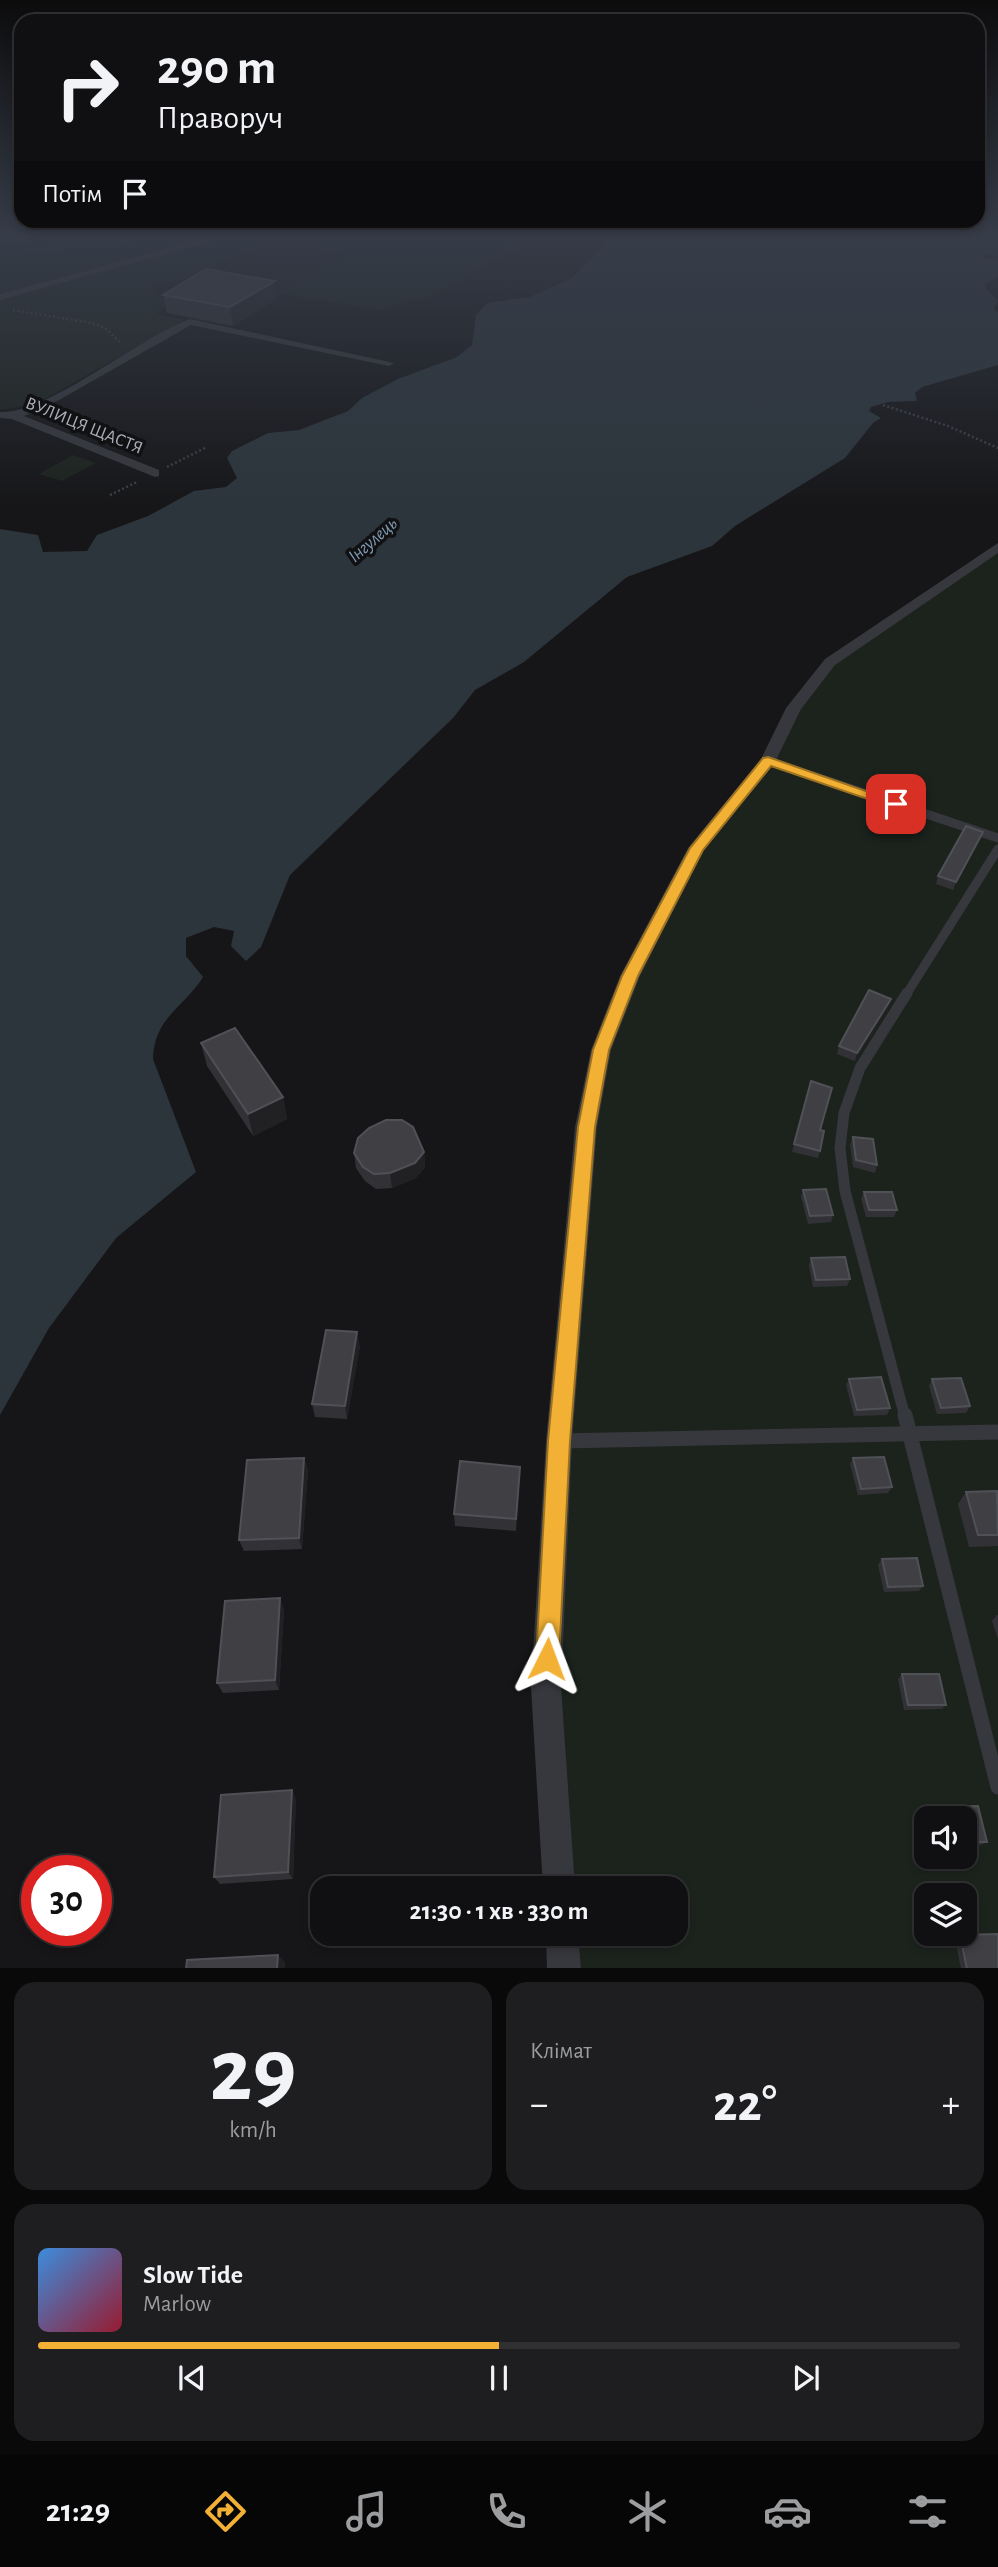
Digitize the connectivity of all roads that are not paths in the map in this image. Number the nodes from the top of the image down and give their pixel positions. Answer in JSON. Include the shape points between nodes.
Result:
{"nodes":[{"id":1,"x":183,"y":326,"type":"edge"},
{"id":2,"x":209,"y":326,"type":"edge"},
{"id":3,"x":389,"y":363,"type":"dead end"},
{"id":4,"x":0,"y":415,"type":"edge"},
{"id":5,"x":14,"y":416,"type":"junction"},
{"id":6,"x":155,"y":473,"type":"dead end"},
{"id":7,"x":998,"y":547,"type":"edge"},
{"id":8,"x":768,"y":761,"type":"junction"},
{"id":9,"x":998,"y":838,"type":"edge"},
{"id":10,"x":998,"y":849,"type":"edge"},
{"id":11,"x":998,"y":1432,"type":"edge"},
{"id":12,"x":910,"y":1435,"type":"junction"},
{"id":13,"x":559,"y":1441,"type":"junction"},
{"id":14,"x":998,"y":1787,"type":"edge"},
{"id":15,"x":558,"y":1876,"type":"edge"},
{"id":16,"x":563,"y":1946,"type":"edge"},
{"id":17,"x":564,"y":1968,"type":"edge"}],
"edges":[{"from":1,"to":5,"type":"street"},
{"from":2,"to":3,"type":"street"},
{"from":4,"to":5,"type":"street","name":"ВУЛИЦЯ ЩАСТЯ"},
{"from":5,"to":6,"type":"street","name":"ВУЛИЦЯ ЩАСТЯ"},
{"from":7,"to":8,"type":"street","via":[[830,662],[794,708]]},
{"from":8,"to":9,"type":"lane"},
{"from":8,"to":13,"type":"street","via":[[697,848],[630,976],[601,1050],[586,1127]]},
{"from":10,"to":12,"type":"lane","via":[[860,1068],[844,1113],[840,1148],[845,1191]]},
{"from":11,"to":12,"type":"lane"},
{"from":12,"to":13,"type":"lane"},
{"from":12,"to":14,"type":"lane"},
{"from":13,"to":15,"type":"street","via":[[546,1686]]},
{"from":16,"to":17,"type":"street"}]}
